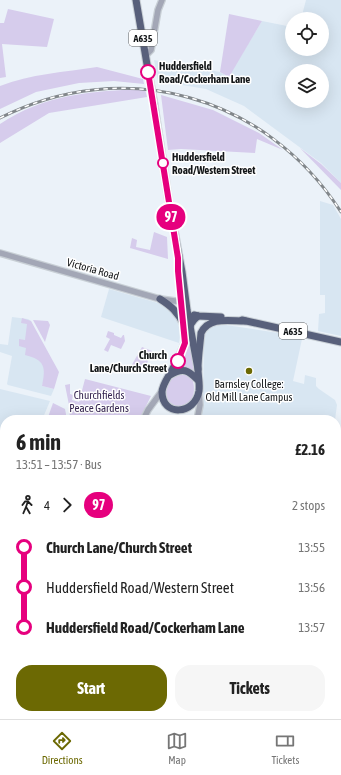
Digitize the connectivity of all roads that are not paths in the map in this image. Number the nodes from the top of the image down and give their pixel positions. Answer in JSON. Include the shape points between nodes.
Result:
{"nodes":[{"id":1,"x":136,"y":0,"type":"edge"},
{"id":2,"x":162,"y":0,"type":"edge"},
{"id":3,"x":146,"y":55,"type":"junction"},
{"id":4,"x":0,"y":253,"type":"edge"},
{"id":5,"x":178,"y":258,"type":"junction"},
{"id":6,"x":160,"y":299,"type":"junction"},
{"id":7,"x":182,"y":302,"type":"junction"},
{"id":8,"x":187,"y":310,"type":"junction"},
{"id":9,"x":198,"y":316,"type":"junction"},
{"id":10,"x":245,"y":321,"type":"junction"},
{"id":11,"x":187,"y":326,"type":"junction"},
{"id":12,"x":341,"y":342,"type":"edge"},
{"id":13,"x":198,"y":369,"type":"junction"},
{"id":14,"x":170,"y":375,"type":"junction"},
{"id":15,"x":198,"y":380,"type":"junction"},
{"id":16,"x":162,"y":391,"type":"junction"},
{"id":17,"x":198,"y":391,"type":"junction"},
{"id":18,"x":146,"y":415,"type":"edge"},
{"id":19,"x":198,"y":415,"type":"edge"}],
"edges":[{"from":1,"to":3,"type":"highway","number":"A635"},
{"from":2,"to":3,"type":"street","via":[[151,50]]},
{"from":3,"to":5,"type":"highway","number":"A635","bridge":true},
{"from":4,"to":6,"type":"street","name":"Victoria Road"},
{"from":5,"to":7,"type":"highway","number":"A635"},
{"from":5,"to":8,"type":"highway","number":"A635"},
{"from":6,"to":7,"type":"street","name":"Victoria Road"},
{"from":6,"to":11,"type":"highway","via":[[173,308]]},
{"from":7,"to":8,"type":"highway","number":"A635"},
{"from":7,"to":11,"type":"highway","number":"A635"},
{"from":8,"to":9,"type":"highway","number":"A635"},
{"from":8,"to":11,"type":"highway","number":"A635"},
{"from":9,"to":10,"type":"highway","number":"A635"},
{"from":9,"to":11,"type":"highway"},
{"from":10,"to":12,"type":"highway","number":"A635"},
{"from":10,"to":13,"type":"highway","number":"A635","via":[[216,321],[207,324],[201,333]]},
{"from":11,"to":13,"type":"highway","number":"A635"},
{"from":11,"to":14,"type":"highway","number":"A635","via":[[185,343]]},
{"from":13,"to":15,"type":"highway","number":"A635"},
{"from":14,"to":15,"type":"highway","via":[[183,370]]},
{"from":14,"to":16,"type":"highway","number":"A635"},
{"from":15,"to":17,"type":"highway","number":"A635"},
{"from":16,"to":17,"type":"highway","via":[[165,403],[173,409],[184,410],[195,401]]},
{"from":16,"to":18,"type":"street"},
{"from":17,"to":19,"type":"street"}]}
